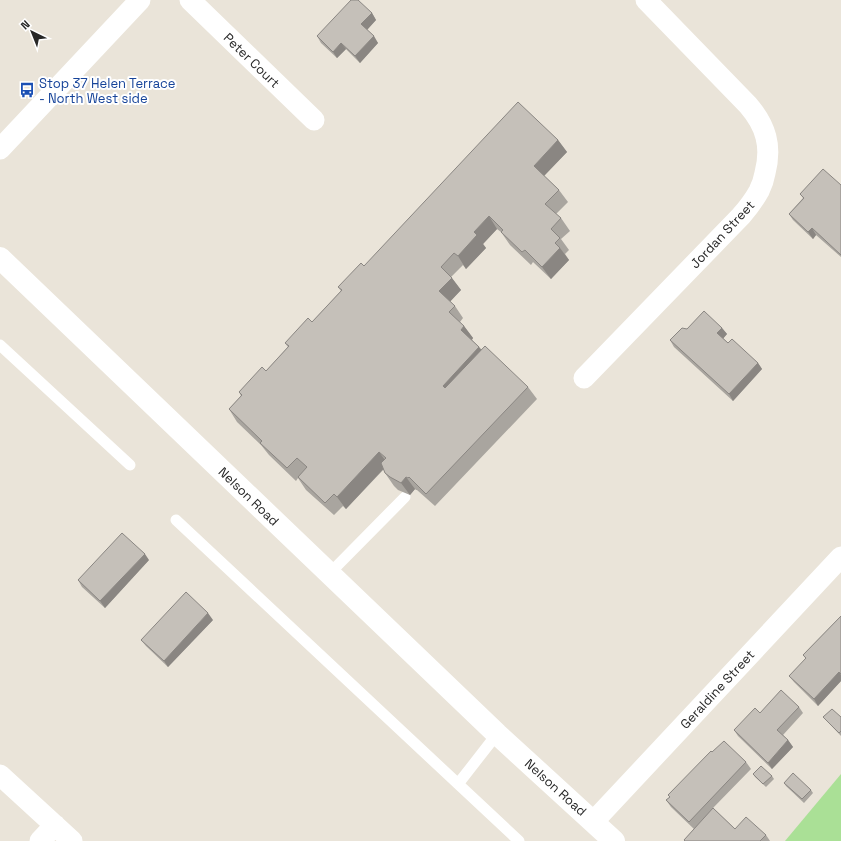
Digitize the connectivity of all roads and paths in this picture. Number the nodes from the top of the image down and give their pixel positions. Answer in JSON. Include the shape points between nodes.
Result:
{"nodes":[{"id":1,"x":140,"y":0,"type":"edge"},
{"id":2,"x":190,"y":0,"type":"edge"},
{"id":3,"x":652,"y":2,"type":"edge"},
{"id":4,"x":314,"y":120,"type":"dead end"},
{"id":5,"x":0,"y":149,"type":"edge"},
{"id":6,"x":0,"y":258,"type":"edge"},
{"id":7,"x":0,"y":345,"type":"edge"},
{"id":8,"x":584,"y":378,"type":"dead end"},
{"id":9,"x":130,"y":465,"type":"dead end"},
{"id":10,"x":405,"y":497,"type":"edge"},
{"id":11,"x":176,"y":520,"type":"dead end"},
{"id":12,"x":841,"y":557,"type":"edge"},
{"id":13,"x":330,"y":573,"type":"junction"},
{"id":14,"x":498,"y":734,"type":"junction"},
{"id":15,"x":0,"y":775,"type":"edge"},
{"id":16,"x":458,"y":784,"type":"junction"},
{"id":17,"x":594,"y":821,"type":"junction"},
{"id":18,"x":55,"y":825,"type":"junction"},
{"id":19,"x":40,"y":841,"type":"edge"},
{"id":20,"x":72,"y":841,"type":"edge"},
{"id":21,"x":519,"y":841,"type":"edge"},
{"id":22,"x":614,"y":841,"type":"edge"}],
"edges":[{"from":1,"to":5,"type":"street"},
{"from":2,"to":4,"type":"street","name":"Peter Court"},
{"from":3,"to":8,"type":"street","name":"Jordan Street","via":[[755,113],[764,129],[768,160],[760,190],[741,216]]},
{"from":6,"to":13,"type":"main road","name":"Nelson Road"},
{"from":7,"to":9,"type":"lane"},
{"from":10,"to":13,"type":"lane"},
{"from":11,"to":16,"type":"lane"},
{"from":12,"to":17,"type":"street","name":"Geraldine Street"},
{"from":13,"to":14,"type":"main road","name":"Nelson Road"},
{"from":14,"to":16,"type":"lane"},
{"from":14,"to":17,"type":"main road","name":"Nelson Road"},
{"from":15,"to":18,"type":"street"},
{"from":16,"to":21,"type":"lane"},
{"from":17,"to":22,"type":"main road","name":"Nelson Road"},
{"from":18,"to":19,"type":"street"},
{"from":18,"to":20,"type":"street"}]}
